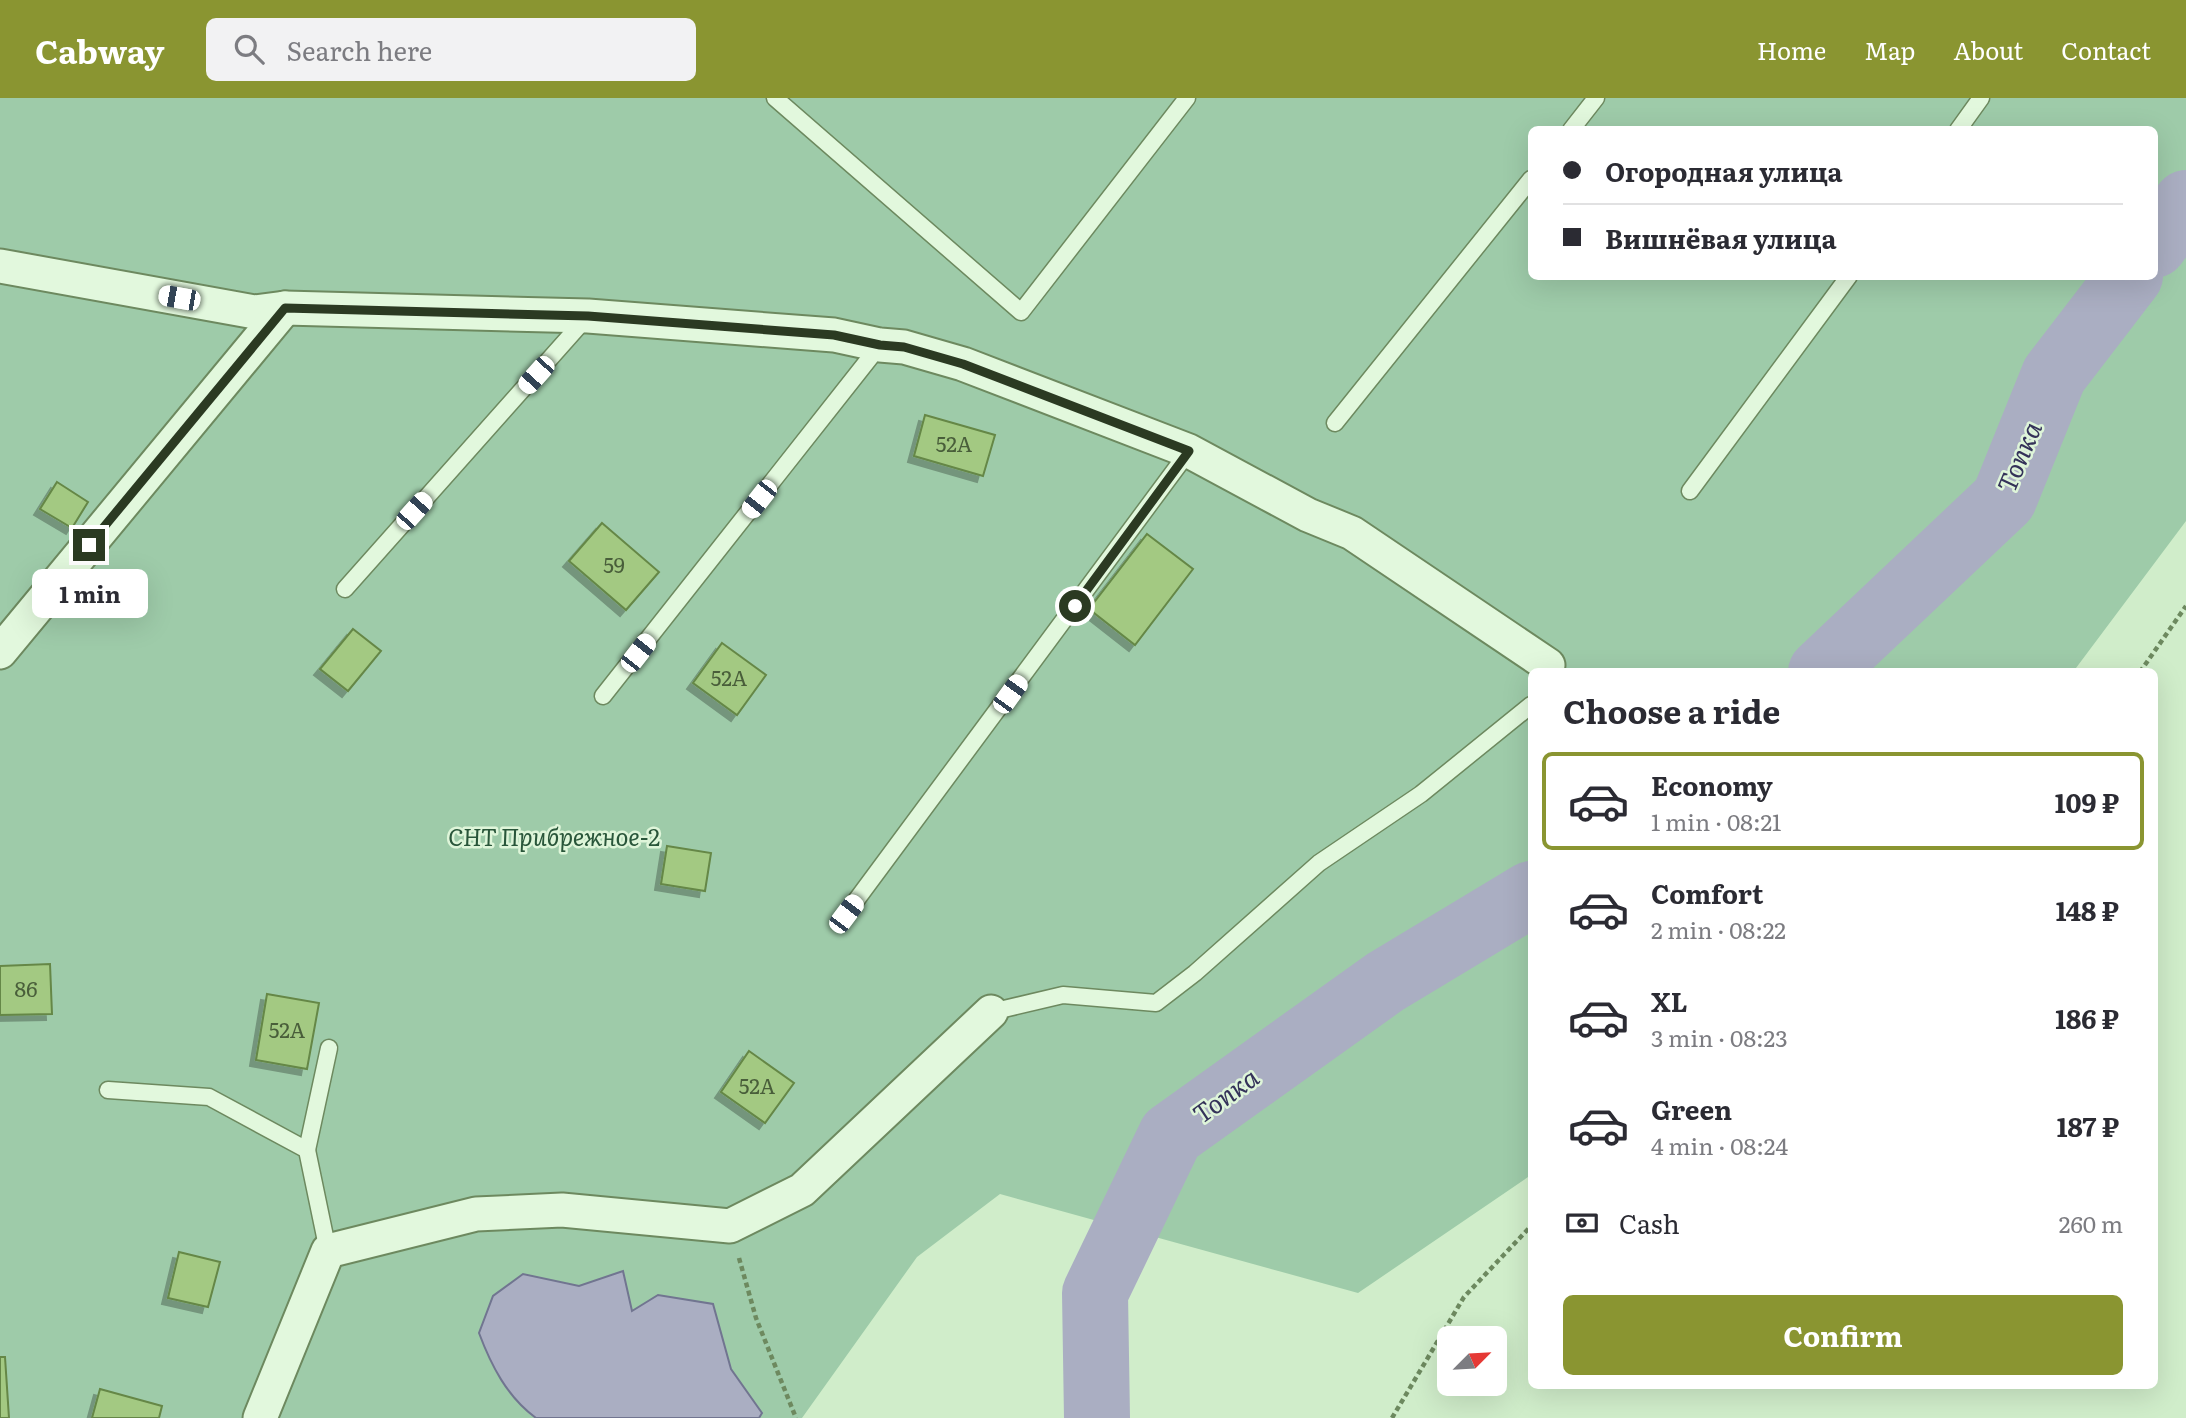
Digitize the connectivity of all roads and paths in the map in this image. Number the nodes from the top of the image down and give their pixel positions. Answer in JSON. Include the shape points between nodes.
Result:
{"nodes":[{"id":1,"x":1187,"y":98,"type":"edge"},
{"id":2,"x":1596,"y":98,"type":"edge"},
{"id":3,"x":1981,"y":98,"type":"edge"},
{"id":4,"x":781,"y":100,"type":"edge"},
{"id":5,"x":1574,"y":126,"type":"edge"},
{"id":6,"x":1961,"y":126,"type":"edge"},
{"id":7,"x":1528,"y":183,"type":"edge"},
{"id":8,"x":0,"y":266,"type":"edge"},
{"id":9,"x":1846,"y":280,"type":"edge"},
{"id":10,"x":285,"y":308,"type":"junction"},
{"id":11,"x":588,"y":316,"type":"junction"},
{"id":12,"x":880,"y":345,"type":"junction"},
{"id":13,"x":1335,"y":423,"type":"dead end"},
{"id":14,"x":1189,"y":451,"type":"junction"},
{"id":15,"x":1690,"y":491,"type":"dead end"},
{"id":16,"x":345,"y":589,"type":"dead end"},
{"id":17,"x":2186,"y":606,"type":"edge"},
{"id":18,"x":0,"y":652,"type":"edge"},
{"id":19,"x":1547,"y":668,"type":"edge"},
{"id":20,"x":2143,"y":668,"type":"edge"},
{"id":21,"x":603,"y":696,"type":"dead end"},
{"id":22,"x":1528,"y":707,"type":"edge"},
{"id":23,"x":846,"y":914,"type":"dead end"},
{"id":24,"x":991,"y":1012,"type":"joint"},
{"id":25,"x":329,"y":1048,"type":"dead end"},
{"id":26,"x":108,"y":1090,"type":"dead end"},
{"id":27,"x":307,"y":1150,"type":"junction"},
{"id":28,"x":730,"y":1227,"type":"junction"},
{"id":29,"x":1528,"y":1229,"type":"edge"},
{"id":30,"x":328,"y":1251,"type":"junction"},
{"id":31,"x":260,"y":1418,"type":"edge"},
{"id":32,"x":796,"y":1418,"type":"edge"},
{"id":33,"x":1392,"y":1418,"type":"edge"}],
"edges":[{"from":1,"to":4,"type":"lane","via":[[1021,312]]},
{"from":2,"to":5,"type":"lane"},
{"from":3,"to":6,"type":"lane"},
{"from":7,"to":13,"type":"lane"},
{"from":8,"to":10,"type":"street","via":[[255,312]]},
{"from":9,"to":15,"type":"lane"},
{"from":10,"to":11,"type":"street"},
{"from":10,"to":18,"type":"street"},
{"from":11,"to":12,"type":"street","via":[[834,335]]},
{"from":11,"to":16,"type":"lane"},
{"from":12,"to":14,"type":"street","via":[[963,364]]},
{"from":12,"to":21,"type":"lane"},
{"from":14,"to":19,"type":"street","via":[[1308,515],[1352,533]]},
{"from":14,"to":23,"type":"lane"},
{"from":17,"to":20,"type":"path"},
{"from":22,"to":24,"type":"lane","via":[[1420,794],[1319,863],[1156,1003],[1063,995]]},
{"from":24,"to":28,"type":"street","via":[[802,1190]]},
{"from":25,"to":27,"type":"lane"},
{"from":26,"to":27,"type":"lane","via":[[209,1097]]},
{"from":27,"to":30,"type":"lane"},
{"from":28,"to":30,"type":"street","via":[[562,1210],[476,1214]]},
{"from":28,"to":32,"type":"path","via":[[757,1318]]},
{"from":29,"to":33,"type":"path","via":[[1464,1297]]},
{"from":30,"to":31,"type":"street"}]}
